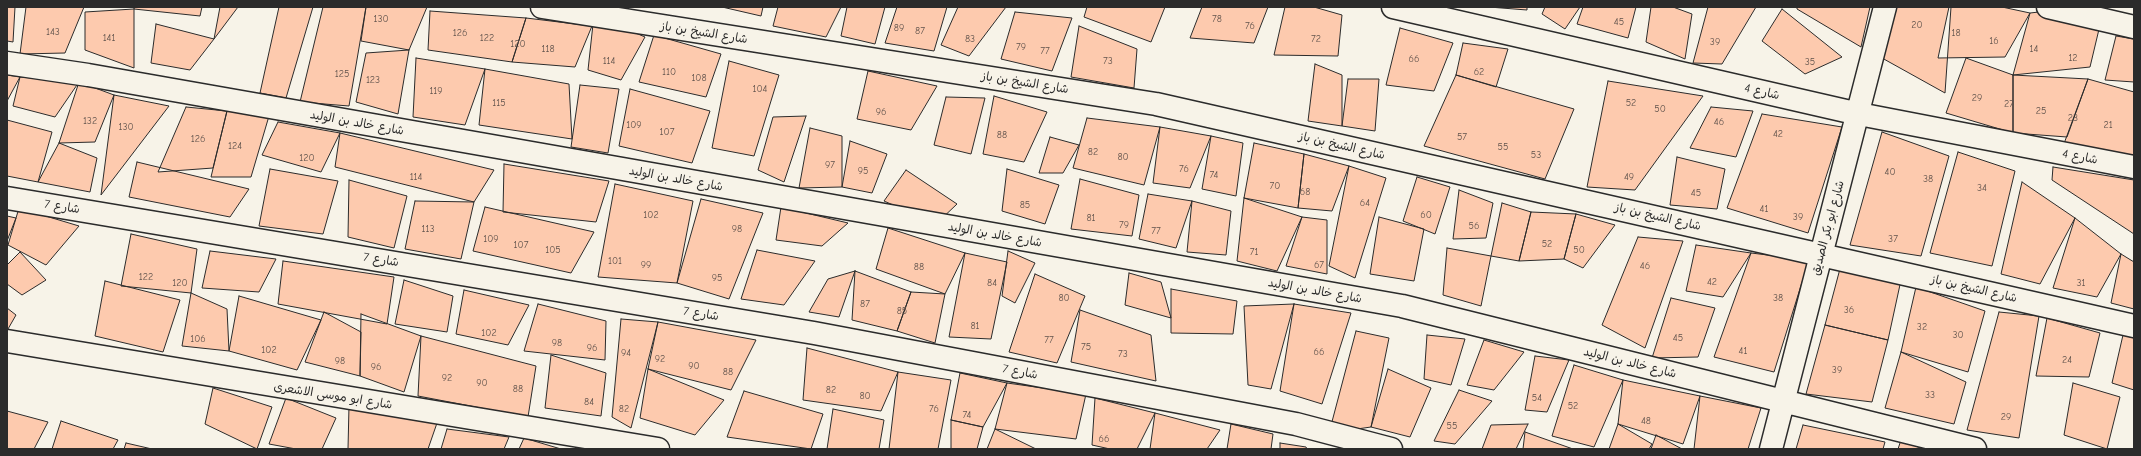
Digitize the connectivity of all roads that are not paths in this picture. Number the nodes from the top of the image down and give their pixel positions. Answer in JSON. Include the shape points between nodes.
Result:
{"nodes":[{"id":1,"x":542,"y":7,"type":"edge"},
{"id":2,"x":1393,"y":7,"type":"edge"},
{"id":3,"x":1884,"y":7,"type":"edge"},
{"id":4,"x":2048,"y":7,"type":"edge"},
{"id":5,"x":2134,"y":27,"type":"edge"},
{"id":6,"x":7,"y":63,"type":"edge"},
{"id":7,"x":1858,"y":114,"type":"junction"},
{"id":8,"x":2134,"y":167,"type":"edge"},
{"id":9,"x":7,"y":198,"type":"edge"},
{"id":10,"x":1821,"y":253,"type":"junction"},
{"id":11,"x":2134,"y":326,"type":"edge"},
{"id":12,"x":7,"y":341,"type":"edge"},
{"id":13,"x":1784,"y":401,"type":"junction"},
{"id":14,"x":658,"y":449,"type":"edge"},
{"id":15,"x":1391,"y":449,"type":"edge"},
{"id":16,"x":1771,"y":449,"type":"edge"},
{"id":17,"x":1975,"y":449,"type":"edge"}],
"edges":[{"from":1,"to":10,"type":"street","name":"شارع الشيخ بن باز","via":[[1156,104]]},
{"from":2,"to":7,"type":"street","name":"شارع 4"},
{"from":3,"to":7,"type":"street","name":"شارع ابو بكر الصديق"},
{"from":4,"to":5,"type":"street"},
{"from":6,"to":13,"type":"street","name":"شارع خالد بن الوليد","via":[[88,75],[1402,306]]},
{"from":7,"to":8,"type":"street","name":"شارع 4"},
{"from":7,"to":10,"type":"street","name":"شارع ابو بكر الصديق"},
{"from":9,"to":15,"type":"street","name":"شارع 7","via":[[814,332],[1296,424]]},
{"from":10,"to":11,"type":"street","name":"شارع الشيخ بن باز"},
{"from":10,"to":13,"type":"street","name":"شارع ابو بكر الصديق"},
{"from":12,"to":14,"type":"street","name":"شارع ابو موسى الاشعرى"},
{"from":13,"to":16,"type":"street","name":"شارع ابو بكر الصديق"},
{"from":13,"to":17,"type":"street","name":"شارع خالد بن الوليد"}]}
